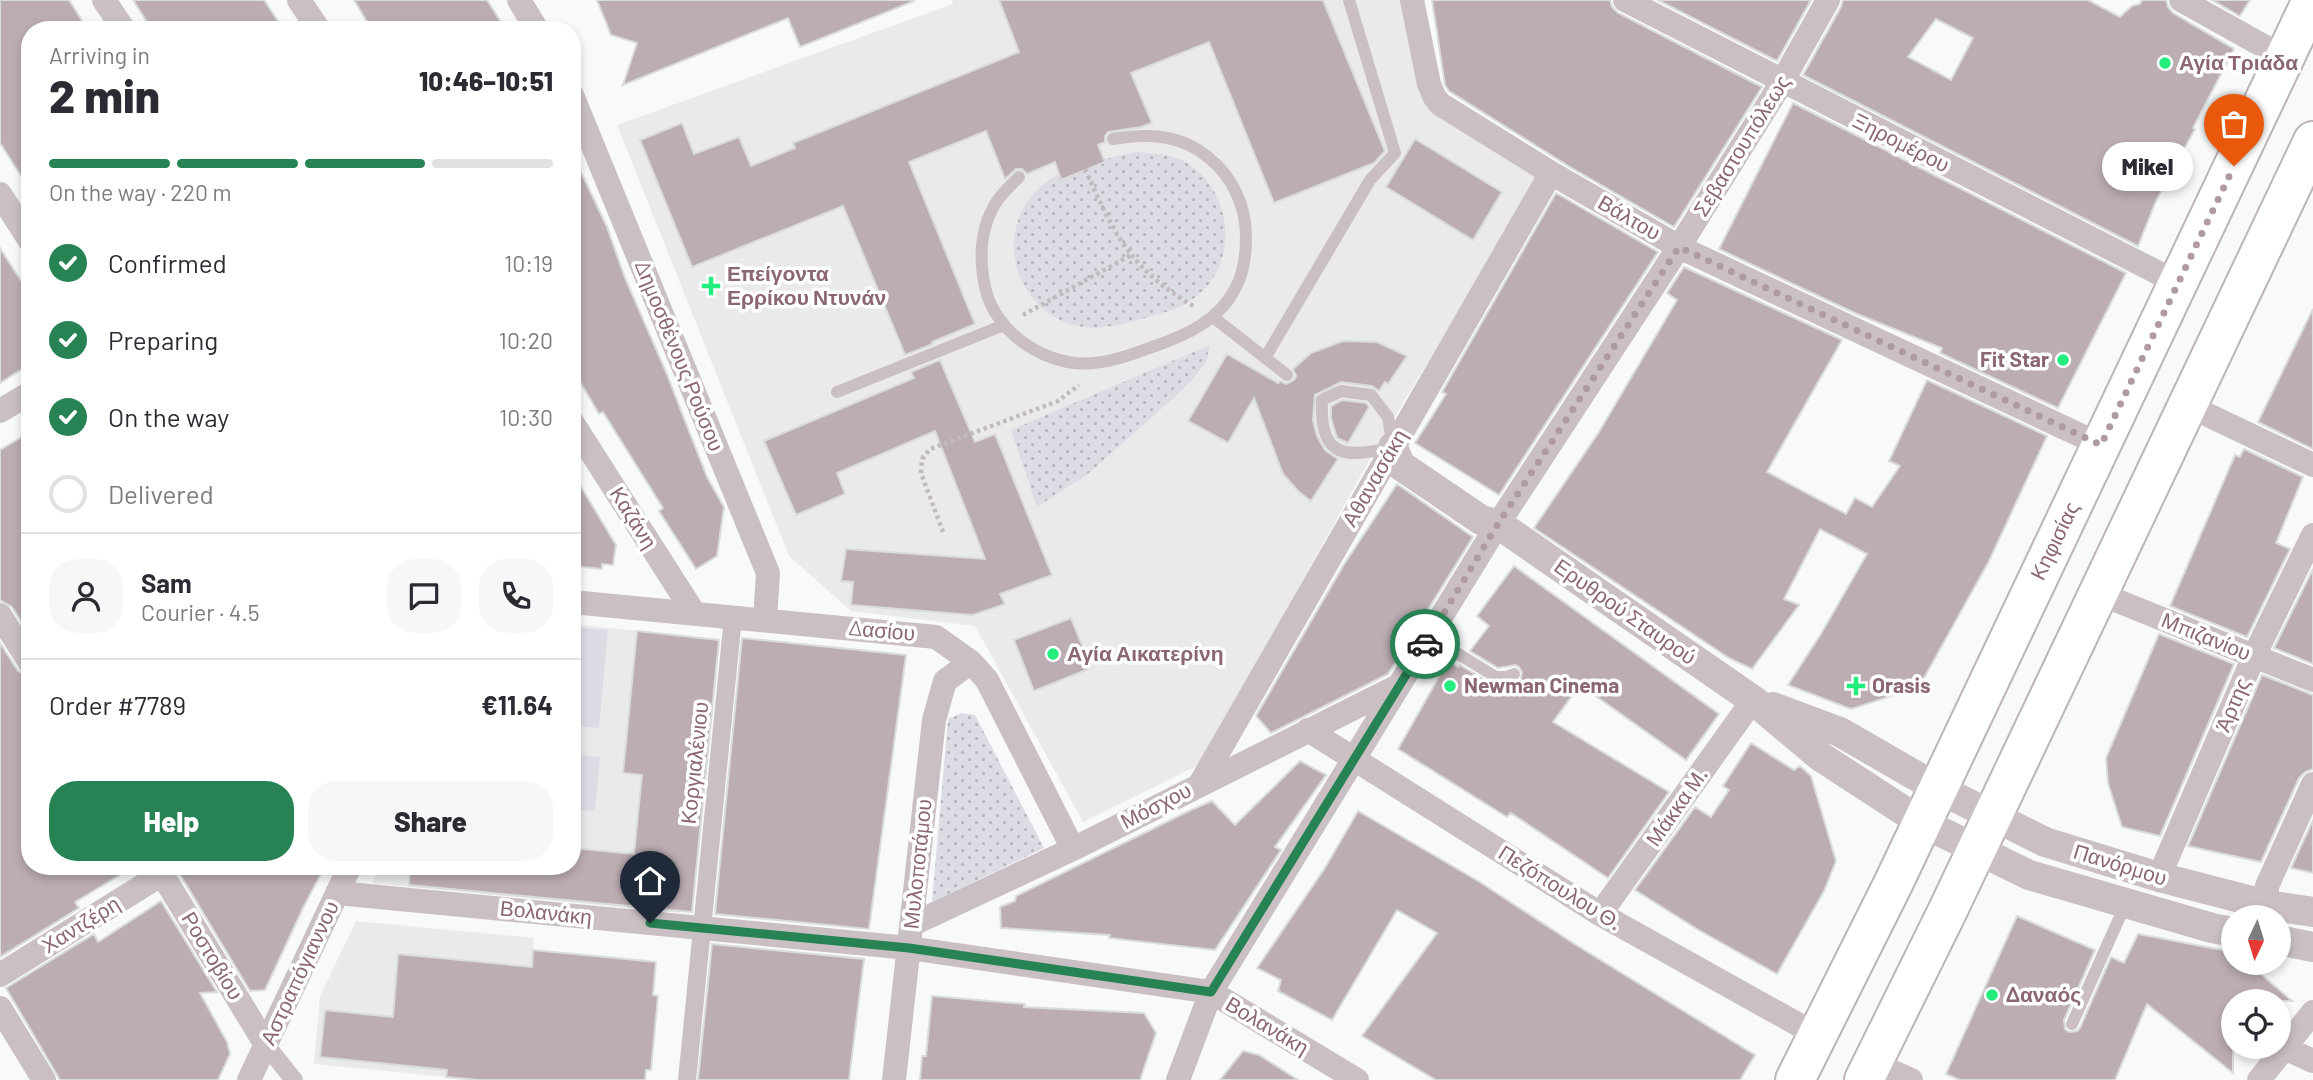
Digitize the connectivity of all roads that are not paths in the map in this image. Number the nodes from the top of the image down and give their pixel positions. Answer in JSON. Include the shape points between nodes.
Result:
{"nodes":[{"id":1,"x":104,"y":0,"type":"edge"},
{"id":2,"x":299,"y":0,"type":"edge"},
{"id":3,"x":519,"y":0,"type":"edge"},
{"id":4,"x":1349,"y":0,"type":"edge"},
{"id":5,"x":1412,"y":0,"type":"edge"},
{"id":6,"x":1625,"y":0,"type":"edge"},
{"id":7,"x":1828,"y":0,"type":"edge"},
{"id":8,"x":2181,"y":0,"type":"edge"},
{"id":9,"x":2312,"y":0,"type":"edge"},
{"id":10,"x":118,"y":21,"type":"edge"},
{"id":11,"x":313,"y":21,"type":"edge"},
{"id":12,"x":532,"y":21,"type":"edge"},
{"id":13,"x":2285,"y":58,"type":"junction"},
{"id":14,"x":1782,"y":82,"type":"junction"},
{"id":15,"x":581,"y":117,"type":"edge"},
{"id":16,"x":1113,"y":139,"type":"dead end"},
{"id":17,"x":2313,"y":141,"type":"edge"},
{"id":18,"x":1551,"y":173,"type":"junction"},
{"id":19,"x":1019,"y":177,"type":"dead end"},
{"id":20,"x":0,"y":194,"type":"edge"},
{"id":21,"x":21,"y":228,"type":"edge"},
{"id":22,"x":1679,"y":247,"type":"junction"},
{"id":23,"x":2178,"y":284,"type":"junction"},
{"id":24,"x":1213,"y":317,"type":"junction"},
{"id":25,"x":1004,"y":325,"type":"junction"},
{"id":26,"x":1265,"y":358,"type":"junction"},
{"id":27,"x":1287,"y":374,"type":"dead end"},
{"id":28,"x":837,"y":392,"type":"dead end"},
{"id":29,"x":21,"y":398,"type":"edge"},
{"id":30,"x":2188,"y":405,"type":"junction"},
{"id":31,"x":0,"y":411,"type":"edge"},
{"id":32,"x":581,"y":436,"type":"edge"},
{"id":33,"x":2101,"y":445,"type":"junction"},
{"id":34,"x":1393,"y":447,"type":"junction"},
{"id":35,"x":2313,"y":465,"type":"edge"},
{"id":36,"x":1498,"y":524,"type":"junction"},
{"id":37,"x":2313,"y":534,"type":"edge"},
{"id":38,"x":2098,"y":593,"type":"junction"},
{"id":39,"x":581,"y":603,"type":"edge"},
{"id":40,"x":694,"y":613,"type":"junction"},
{"id":41,"x":0,"y":615,"type":"edge"},
{"id":42,"x":733,"y":617,"type":"junction"},
{"id":43,"x":765,"y":620,"type":"junction"},
{"id":44,"x":1429,"y":636,"type":"junction"},
{"id":45,"x":21,"y":649,"type":"edge"},
{"id":46,"x":2254,"y":656,"type":"junction"},
{"id":47,"x":971,"y":662,"type":"junction"},
{"id":48,"x":1514,"y":674,"type":"dead end"},
{"id":49,"x":2313,"y":680,"type":"edge"},
{"id":50,"x":1399,"y":685,"type":"junction"},
{"id":51,"x":1753,"y":700,"type":"junction"},
{"id":52,"x":1308,"y":730,"type":"junction"},
{"id":53,"x":1354,"y":759,"type":"junction"},
{"id":54,"x":1200,"y":784,"type":"junction"},
{"id":55,"x":2313,"y":784,"type":"edge"},
{"id":56,"x":1937,"y":788,"type":"junction"},
{"id":57,"x":1992,"y":816,"type":"junction"},
{"id":58,"x":1921,"y":822,"type":"junction"},
{"id":59,"x":1073,"y":849,"type":"junction"},
{"id":60,"x":1977,"y":850,"type":"junction"},
{"id":61,"x":152,"y":875,"type":"edge"},
{"id":62,"x":163,"y":875,"type":"edge"},
{"id":63,"x":346,"y":875,"type":"edge"},
{"id":64,"x":2159,"y":877,"type":"junction"},
{"id":65,"x":337,"y":893,"type":"junction"},
{"id":66,"x":2126,"y":903,"type":"junction"},
{"id":67,"x":2267,"y":905,"type":"joint"},
{"id":68,"x":2291,"y":909,"type":"edge"},
{"id":69,"x":2313,"y":912,"type":"edge"},
{"id":70,"x":1600,"y":914,"type":"junction"},
{"id":71,"x":702,"y":928,"type":"junction"},
{"id":72,"x":2221,"y":929,"type":"edge"},
{"id":73,"x":910,"y":936,"type":"junction"},
{"id":74,"x":2291,"y":943,"type":"edge"},
{"id":75,"x":2313,"y":947,"type":"edge"},
{"id":76,"x":0,"y":975,"type":"edge"},
{"id":77,"x":1211,"y":992,"type":"junction"},
{"id":78,"x":0,"y":1008,"type":"edge"},
{"id":79,"x":2313,"y":1012,"type":"edge"},
{"id":80,"x":2073,"y":1024,"type":"dead end"},
{"id":81,"x":1818,"y":1035,"type":"junction"},
{"id":82,"x":2291,"y":1040,"type":"edge"},
{"id":83,"x":266,"y":1045,"type":"junction"},
{"id":84,"x":2291,"y":1051,"type":"edge"},
{"id":85,"x":2276,"y":1059,"type":"edge"},
{"id":86,"x":2313,"y":1061,"type":"edge"},
{"id":87,"x":1869,"y":1071,"type":"edge"},
{"id":88,"x":44,"y":1080,"type":"edge"},
{"id":89,"x":249,"y":1080,"type":"edge"},
{"id":90,"x":294,"y":1080,"type":"edge"},
{"id":91,"x":687,"y":1080,"type":"edge"},
{"id":92,"x":894,"y":1080,"type":"edge"},
{"id":93,"x":1178,"y":1080,"type":"edge"},
{"id":94,"x":1357,"y":1080,"type":"edge"},
{"id":95,"x":1796,"y":1080,"type":"edge"},
{"id":96,"x":1911,"y":1080,"type":"edge"},
{"id":97,"x":2259,"y":1080,"type":"edge"}],
"edges":[{"from":1,"to":10,"type":"street"},
{"from":2,"to":11,"type":"street"},
{"from":3,"to":12,"type":"street"},
{"from":4,"to":26,"type":"lane","via":[[1395,153],[1370,180]]},
{"from":5,"to":18,"type":"street","name":"Βάλτου","via":[[1434,96],[1440,104]]},
{"from":6,"to":14,"type":"street","name":"Ξηρομέρου"},
{"from":7,"to":14,"type":"street","name":"Σεβαστουπόλεως"},
{"from":8,"to":13,"type":"street"},
{"from":9,"to":13,"type":"main road","name":"Κηφισίας"},
{"from":13,"to":23,"type":"main road","name":"Κηφισίας"},
{"from":14,"to":22,"type":"street","name":"Σεβαστουπόλεως"},
{"from":14,"to":23,"type":"street","name":"Ξηρομέρου"},
{"from":15,"to":43,"type":"street","name":"Δημοσθένους Ρούσου","via":[[768,573]]},
{"from":16,"to":24,"type":"lane","via":[[1141,134],[1177,140],[1209,157],[1233,185],[1246,218],[1245,258],[1235,289]]},
{"from":17,"to":30,"type":"main road"},
{"from":18,"to":22,"type":"street","name":"Βάλτου"},
{"from":18,"to":34,"type":"street","name":"Αθανασάκη"},
{"from":19,"to":25,"type":"lane","via":[[997,200],[984,231],[980,264],[987,297]]},
{"from":20,"to":21,"type":"street"},
{"from":22,"to":33,"type":"street","name":"Βάλτου"},
{"from":22,"to":36,"type":"street","name":"Σεβαστουπόλεως"},
{"from":23,"to":33,"type":"main road","name":"Κηφισίας"},
{"from":24,"to":25,"type":"lane","via":[[1182,336],[1093,363],[1060,361],[1029,347]]},
{"from":24,"to":26,"type":"lane"},
{"from":25,"to":28,"type":"lane"},
{"from":26,"to":27,"type":"lane"},
{"from":29,"to":31,"type":"street"},
{"from":30,"to":35,"type":"street"},
{"from":30,"to":38,"type":"main road"},
{"from":32,"to":40,"type":"street","name":"Καζάνη"},
{"from":33,"to":56,"type":"main road","name":"Κηφισίας"},
{"from":34,"to":34,"type":"lane","via":[[1349,454],[1334,446],[1321,423],[1318,397],[1341,391],[1371,395],[1388,417]]},
{"from":34,"to":36,"type":"street","name":"Ερυθρού Σταυρού","via":[[1409,452],[1486,506]]},
{"from":34,"to":54,"type":"street","name":"Αθανασάκη"},
{"from":36,"to":44,"type":"street","name":"Σεβαστουπόλεως"},
{"from":36,"to":51,"type":"street","name":"Ερυθρού Σταυρού"},
{"from":37,"to":46,"type":"street","name":"Άρτης"},
{"from":38,"to":46,"type":"street","name":"Μπιζανίου"},
{"from":38,"to":57,"type":"main road"},
{"from":39,"to":40,"type":"street","name":"Δασίου"},
{"from":40,"to":42,"type":"street","name":"Δασίου"},
{"from":41,"to":45,"type":"street"},
{"from":42,"to":43,"type":"street","name":"Δασίου"},
{"from":42,"to":71,"type":"street","name":"Κοργιαλένιου"},
{"from":43,"to":47,"type":"street","name":"Δασίου","via":[[936,636]]},
{"from":44,"to":48,"type":"lane","via":[[1489,673]]},
{"from":44,"to":50,"type":"street","name":"Σεβαστουπόλεως"},
{"from":46,"to":49,"type":"street","name":"Μπιζανίου"},
{"from":46,"to":64,"type":"street","name":"Άρτης"},
{"from":47,"to":59,"type":"street","name":"Δασίου","via":[[987,680]]},
{"from":47,"to":73,"type":"street","name":"Μυλοποτάμου","via":[[945,681],[934,720]]},
{"from":50,"to":52,"type":"street","name":"Μόσχου"},
{"from":50,"to":53,"type":"street","name":"Σεβαστουπόλεως"},
{"from":51,"to":56,"type":"street","name":"Ερυθρού Σταυρού","via":[[1840,733]]},
{"from":51,"to":58,"type":"street","name":"Ερυθρού Σταυρού","via":[[1821,757]]},
{"from":51,"to":70,"type":"street","name":"Μάκκα Μ."},
{"from":52,"to":53,"type":"street","name":"Πεζόπουλου Θ."},
{"from":52,"to":54,"type":"street","name":"Μόσχου"},
{"from":53,"to":70,"type":"street","name":"Πεζόπουλου Θ."},
{"from":53,"to":77,"type":"street","name":"Σεβαστουπόλεως"},
{"from":54,"to":59,"type":"street","name":"Μόσχου"},
{"from":55,"to":67,"type":"street","via":[[2267,886]]},
{"from":56,"to":57,"type":"street","name":"Πανόρμου"},
{"from":56,"to":58,"type":"main road","name":"Κηφισίας"},
{"from":57,"to":60,"type":"main road"},
{"from":57,"to":64,"type":"street","name":"Πανόρμου","via":[[2045,842]]},
{"from":58,"to":60,"type":"street","name":"Πανόρμου"},
{"from":58,"to":81,"type":"main road","name":"Κηφισίας"},
{"from":59,"to":73,"type":"street","name":"Μόσχου"},
{"from":60,"to":66,"type":"street","name":"Πανόρμου","via":[[2029,875]]},
{"from":60,"to":87,"type":"main road"},
{"from":61,"to":76,"type":"street","name":"Χαντζέρη"},
{"from":62,"to":83,"type":"street","name":"Ροστοβίου"},
{"from":63,"to":65,"type":"street","name":"Αστραπόγιαννου"},
{"from":64,"to":67,"type":"street","name":"Πανόρμου"},
{"from":65,"to":71,"type":"street","name":"Βολανάκη"},
{"from":65,"to":83,"type":"street","name":"Αστραπόγιαννου"},
{"from":66,"to":72,"type":"street","name":"Πανόρμου"},
{"from":66,"to":80,"type":"lane"},
{"from":68,"to":69,"type":"street","name":"Πανόρμου"},
{"from":70,"to":81,"type":"street","name":"Πεζόπουλου Θ."},
{"from":71,"to":73,"type":"street","name":"Βολανάκη"},
{"from":71,"to":91,"type":"street","name":"Κοργιαλένιου"},
{"from":73,"to":77,"type":"street","name":"Βολανάκη"},
{"from":73,"to":92,"type":"street","name":"Μυλοποτάμου"},
{"from":74,"to":75,"type":"street"},
{"from":77,"to":93,"type":"street","name":"Σεβαστουπόλεως"},
{"from":77,"to":94,"type":"street","name":"Βολανάκη"},
{"from":78,"to":88,"type":"street"},
{"from":79,"to":82,"type":"street"},
{"from":81,"to":95,"type":"main road","name":"Κηφισίας"},
{"from":83,"to":89,"type":"street","name":"Αστραπόγιαννου"},
{"from":83,"to":90,"type":"street"},
{"from":84,"to":86,"type":"street"},
{"from":85,"to":97,"type":"street"},
{"from":87,"to":96,"type":"street"}]}
